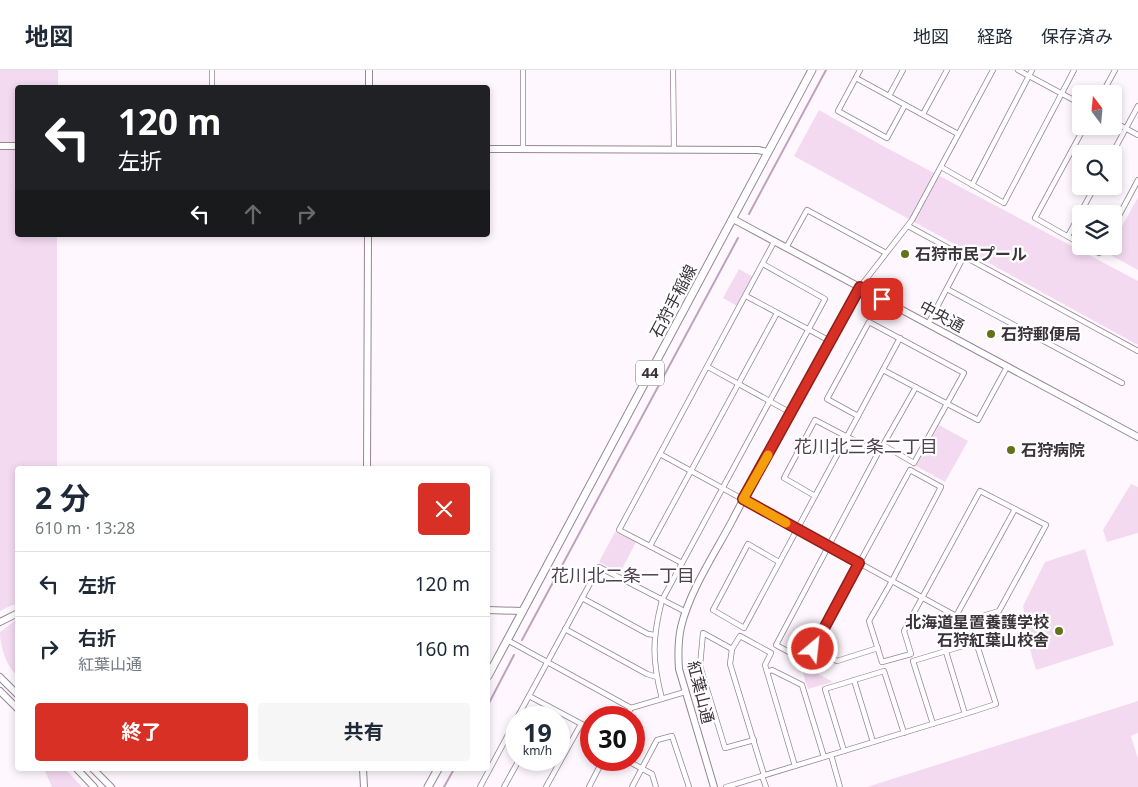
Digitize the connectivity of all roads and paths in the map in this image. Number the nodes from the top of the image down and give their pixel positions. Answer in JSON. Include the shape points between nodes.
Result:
{"nodes":[{"id":1,"x":212,"y":70,"type":"edge"},
{"id":2,"x":369,"y":70,"type":"edge"},
{"id":3,"x":523,"y":70,"type":"edge"},
{"id":4,"x":673,"y":70,"type":"edge"},
{"id":5,"x":812,"y":70,"type":"edge"},
{"id":6,"x":860,"y":70,"type":"edge"},
{"id":7,"x":903,"y":70,"type":"edge"},
{"id":8,"x":947,"y":70,"type":"edge"},
{"id":9,"x":993,"y":70,"type":"edge"},
{"id":10,"x":1018,"y":70,"type":"edge"},
{"id":11,"x":1032,"y":70,"type":"edge"},
{"id":12,"x":1074,"y":70,"type":"edge"},
{"id":13,"x":1115,"y":70,"type":"edge"},
{"id":14,"x":1029,"y":76,"type":"junction"},
{"id":15,"x":856,"y":78,"type":"junction"},
{"id":16,"x":212,"y":85,"type":"edge"},
{"id":17,"x":369,"y":85,"type":"edge"},
{"id":18,"x":1107,"y":85,"type":"edge"},
{"id":19,"x":1062,"y":94,"type":"junction"},
{"id":20,"x":888,"y":96,"type":"junction"},
{"id":21,"x":1072,"y":99,"type":"edge"},
{"id":22,"x":905,"y":104,"type":"junction"},
{"id":23,"x":1138,"y":106,"type":"edge"},
{"id":24,"x":923,"y":114,"type":"junction"},
{"id":25,"x":1122,"y":126,"type":"edge"},
{"id":26,"x":1126,"y":128,"type":"junction"},
{"id":27,"x":958,"y":134,"type":"junction"},
{"id":28,"x":1080,"y":135,"type":"edge"},
{"id":29,"x":1138,"y":135,"type":"edge"},
{"id":30,"x":1117,"y":145,"type":"edge"},
{"id":31,"x":0,"y":146,"type":"edge"},
{"id":32,"x":15,"y":146,"type":"edge"},
{"id":33,"x":490,"y":149,"type":"edge"},
{"id":34,"x":523,"y":149,"type":"junction"},
{"id":35,"x":674,"y":150,"type":"junction"},
{"id":36,"x":768,"y":152,"type":"junction"},
{"id":37,"x":941,"y":167,"type":"junction"},
{"id":38,"x":1138,"y":180,"type":"edge"},
{"id":39,"x":972,"y":185,"type":"junction"},
{"id":40,"x":1090,"y":195,"type":"edge"},
{"id":41,"x":1122,"y":210,"type":"edge"},
{"id":42,"x":733,"y":219,"type":"junction"},
{"id":43,"x":908,"y":226,"type":"junction"},
{"id":44,"x":1068,"y":236,"type":"junction"},
{"id":45,"x":368,"y":237,"type":"edge"},
{"id":46,"x":1072,"y":238,"type":"edge"},
{"id":47,"x":774,"y":242,"type":"junction"},
{"id":48,"x":786,"y":248,"type":"junction"},
{"id":49,"x":886,"y":253,"type":"junction"},
{"id":50,"x":964,"y":256,"type":"junction"},
{"id":51,"x":763,"y":264,"type":"junction"},
{"id":52,"x":860,"y":287,"type":"junction"},
{"id":53,"x":946,"y":289,"type":"junction"},
{"id":54,"x":746,"y":296,"type":"junction"},
{"id":55,"x":776,"y":313,"type":"junction"},
{"id":56,"x":928,"y":324,"type":"junction"},
{"id":57,"x":808,"y":329,"type":"junction"},
{"id":58,"x":900,"y":338,"type":"junction"},
{"id":59,"x":830,"y":341,"type":"junction"},
{"id":60,"x":1138,"y":351,"type":"edge"},
{"id":61,"x":1007,"y":366,"type":"junction"},
{"id":62,"x":708,"y":367,"type":"junction"},
{"id":63,"x":883,"y":370,"type":"junction"},
{"id":64,"x":739,"y":383,"type":"junction"},
{"id":65,"x":1122,"y":383,"type":"dead end"},
{"id":66,"x":916,"y":387,"type":"junction"},
{"id":67,"x":770,"y":400,"type":"junction"},
{"id":68,"x":947,"y":404,"type":"junction"},
{"id":69,"x":791,"y":413,"type":"junction"},
{"id":70,"x":858,"y":416,"type":"junction"},
{"id":71,"x":847,"y":437,"type":"junction"},
{"id":72,"x":1138,"y":437,"type":"edge"},
{"id":73,"x":660,"y":454,"type":"junction"},
{"id":74,"x":366,"y":466,"type":"edge"},
{"id":75,"x":691,"y":471,"type":"junction"},
{"id":76,"x":722,"y":488,"type":"junction"},
{"id":77,"x":815,"y":496,"type":"junction"},
{"id":78,"x":743,"y":499,"type":"junction"},
{"id":79,"x":1014,"y":509,"type":"junction"},
{"id":80,"x":797,"y":529,"type":"junction"},
{"id":81,"x":650,"y":546,"type":"junction"},
{"id":82,"x":829,"y":546,"type":"junction"},
{"id":83,"x":779,"y":562,"type":"junction"},
{"id":84,"x":682,"y":563,"type":"junction"},
{"id":85,"x":859,"y":563,"type":"junction"},
{"id":86,"x":892,"y":581,"type":"junction"},
{"id":87,"x":582,"y":598,"type":"junction"},
{"id":88,"x":923,"y":598,"type":"junction"},
{"id":89,"x":662,"y":600,"type":"junction"},
{"id":90,"x":490,"y":610,"type":"edge"},
{"id":91,"x":522,"y":611,"type":"junction"},
{"id":92,"x":686,"y":612,"type":"junction"},
{"id":93,"x":15,"y":614,"type":"edge"},
{"id":94,"x":956,"y":616,"type":"junction"},
{"id":95,"x":0,"y":622,"type":"edge"},
{"id":96,"x":565,"y":630,"type":"junction"},
{"id":97,"x":655,"y":636,"type":"junction"},
{"id":98,"x":506,"y":640,"type":"junction"},
{"id":99,"x":878,"y":648,"type":"junction"},
{"id":100,"x":732,"y":649,"type":"junction"},
{"id":101,"x":813,"y":649,"type":"junction"},
{"id":102,"x":945,"y":651,"type":"junction"},
{"id":103,"x":547,"y":662,"type":"junction"},
{"id":104,"x":490,"y":672,"type":"edge"},
{"id":105,"x":766,"y":672,"type":"junction"},
{"id":106,"x":657,"y":677,"type":"junction"},
{"id":107,"x":0,"y":678,"type":"edge"},
{"id":108,"x":854,"y":680,"type":"junction"},
{"id":109,"x":0,"y":691,"type":"edge"},
{"id":110,"x":15,"y":692,"type":"edge"},
{"id":111,"x":685,"y":692,"type":"junction"},
{"id":112,"x":529,"y":696,"type":"junction"},
{"id":113,"x":662,"y":699,"type":"junction"},
{"id":114,"x":15,"y":706,"type":"edge"},
{"id":115,"x":524,"y":706,"type":"edge"},
{"id":116,"x":548,"y":706,"type":"edge"},
{"id":117,"x":627,"y":706,"type":"edge"},
{"id":118,"x":638,"y":706,"type":"edge"},
{"id":119,"x":965,"y":714,"type":"junction"},
{"id":120,"x":933,"y":724,"type":"junction"},
{"id":121,"x":580,"y":726,"type":"edge"},
{"id":122,"x":904,"y":733,"type":"junction"},
{"id":123,"x":754,"y":740,"type":"junction"},
{"id":124,"x":505,"y":741,"type":"edge"},
{"id":125,"x":873,"y":742,"type":"junction"},
{"id":126,"x":844,"y":751,"type":"junction"},
{"id":127,"x":831,"y":755,"type":"junction"},
{"id":128,"x":824,"y":757,"type":"junction"},
{"id":129,"x":645,"y":762,"type":"edge"},
{"id":130,"x":795,"y":766,"type":"junction"},
{"id":131,"x":490,"y":769,"type":"edge"},
{"id":132,"x":645,"y":770,"type":"edge"},
{"id":133,"x":78,"y":771,"type":"edge"},
{"id":134,"x":95,"y":771,"type":"edge"},
{"id":135,"x":364,"y":771,"type":"edge"},
{"id":136,"x":437,"y":771,"type":"edge"},
{"id":137,"x":489,"y":771,"type":"edge"},
{"id":138,"x":513,"y":771,"type":"edge"},
{"id":139,"x":597,"y":771,"type":"edge"},
{"id":140,"x":640,"y":771,"type":"edge"},
{"id":141,"x":763,"y":776,"type":"junction"},
{"id":142,"x":94,"y":787,"type":"edge"},
{"id":143,"x":111,"y":787,"type":"edge"},
{"id":144,"x":364,"y":787,"type":"edge"},
{"id":145,"x":428,"y":787,"type":"edge"},
{"id":146,"x":480,"y":787,"type":"edge"},
{"id":147,"x":504,"y":787,"type":"edge"},
{"id":148,"x":546,"y":787,"type":"edge"},
{"id":149,"x":589,"y":787,"type":"edge"},
{"id":150,"x":632,"y":787,"type":"edge"},
{"id":151,"x":656,"y":787,"type":"edge"},
{"id":152,"x":689,"y":787,"type":"edge"},
{"id":153,"x":714,"y":787,"type":"edge"},
{"id":154,"x":726,"y":787,"type":"edge"},
{"id":155,"x":766,"y":787,"type":"edge"},
{"id":156,"x":840,"y":787,"type":"edge"}],
"edges":[{"from":1,"to":16,"type":"street"},
{"from":2,"to":17,"type":"street"},
{"from":3,"to":34,"type":"street"},
{"from":4,"to":35,"type":"street"},
{"from":5,"to":36,"type":"main road","name":"石狩手稲線","number":"44"},
{"from":6,"to":15,"type":"street"},
{"from":7,"to":20,"type":"street"},
{"from":8,"to":24,"type":"street"},
{"from":9,"to":27,"type":"street"},
{"from":10,"to":14,"type":"street"},
{"from":11,"to":14,"type":"street"},
{"from":12,"to":19,"type":"street"},
{"from":13,"to":18,"type":"street"},
{"from":14,"to":19,"type":"street"},
{"from":14,"to":39,"type":"street"},
{"from":15,"to":20,"type":"street"},
{"from":15,"to":22,"type":"street","via":[[838,111],[887,138]]},
{"from":19,"to":21,"type":"street"},
{"from":19,"to":39,"type":"street","via":[[1004,203]]},
{"from":20,"to":22,"type":"street"},
{"from":22,"to":24,"type":"street"},
{"from":23,"to":26,"type":"street"},
{"from":24,"to":27,"type":"street"},
{"from":25,"to":26,"type":"street"},
{"from":26,"to":29,"type":"street"},
{"from":26,"to":30,"type":"street"},
{"from":27,"to":37,"type":"street"},
{"from":28,"to":44,"type":"street","via":[[1035,218]]},
{"from":31,"to":32,"type":"street"},
{"from":33,"to":34,"type":"street"},
{"from":34,"to":35,"type":"street"},
{"from":35,"to":36,"type":"street"},
{"from":36,"to":42,"type":"main road","name":"石狩手稲線","number":"44"},
{"from":37,"to":39,"type":"street"},
{"from":37,"to":43,"type":"street"},
{"from":38,"to":41,"type":"street"},
{"from":40,"to":44,"type":"street"},
{"from":42,"to":47,"type":"street","name":"中央通"},
{"from":42,"to":91,"type":"main road","name":"石狩手稲線","number":"44"},
{"from":43,"to":49,"type":"street"},
{"from":43,"to":50,"type":"street"},
{"from":44,"to":46,"type":"street"},
{"from":45,"to":74,"type":"street"},
{"from":47,"to":48,"type":"street","name":"中央通"},
{"from":47,"to":51,"type":"street"},
{"from":48,"to":49,"type":"street","via":[[807,210]]},
{"from":48,"to":52,"type":"street","name":"中央通"},
{"from":49,"to":52,"type":"street"},
{"from":50,"to":53,"type":"street"},
{"from":50,"to":60,"type":"street"},
{"from":51,"to":54,"type":"street"},
{"from":51,"to":57,"type":"street","via":[[825,299]]},
{"from":52,"to":56,"type":"street","name":"中央通"},
{"from":52,"to":59,"type":"street","name":"紅葉山通"},
{"from":53,"to":56,"type":"street"},
{"from":53,"to":65,"type":"street"},
{"from":54,"to":55,"type":"street"},
{"from":54,"to":62,"type":"street"},
{"from":55,"to":57,"type":"street"},
{"from":55,"to":64,"type":"street"},
{"from":56,"to":61,"type":"street","name":"中央通"},
{"from":57,"to":59,"type":"street"},
{"from":57,"to":67,"type":"street"},
{"from":58,"to":63,"type":"street"},
{"from":58,"to":68,"type":"street","via":[[964,373]]},
{"from":58,"to":70,"type":"street","via":[[869,322],[827,399]]},
{"from":59,"to":69,"type":"street","name":"紅葉山通"},
{"from":61,"to":68,"type":"street","via":[[978,420]]},
{"from":61,"to":72,"type":"street","name":"中央通"},
{"from":62,"to":64,"type":"street"},
{"from":62,"to":73,"type":"street"},
{"from":63,"to":66,"type":"street"},
{"from":63,"to":70,"type":"street"},
{"from":64,"to":67,"type":"street"},
{"from":64,"to":75,"type":"street"},
{"from":66,"to":68,"type":"street"},
{"from":66,"to":68,"type":"street","via":[[883,445],[914,463]]},
{"from":67,"to":69,"type":"street"},
{"from":67,"to":76,"type":"street"},
{"from":69,"to":78,"type":"street","name":"紅葉山通"},
{"from":70,"to":71,"type":"street"},
{"from":71,"to":77,"type":"street"},
{"from":71,"to":77,"type":"street","via":[[815,420],[784,478]]},
{"from":71,"to":82,"type":"street","via":[[878,452]]},
{"from":73,"to":75,"type":"street"},
{"from":73,"to":81,"type":"street","via":[[619,530]]},
{"from":75,"to":76,"type":"street"},
{"from":75,"to":81,"type":"street"},
{"from":76,"to":78,"type":"street"},
{"from":76,"to":84,"type":"street"},
{"from":77,"to":80,"type":"street"},
{"from":78,"to":80,"type":"street"},
{"from":78,"to":92,"type":"street","name":"紅葉山通"},
{"from":79,"to":88,"type":"street","via":[[980,492]]},
{"from":79,"to":94,"type":"street"},
{"from":79,"to":94,"type":"street","via":[[1046,525],[999,611],[966,621]]},
{"from":80,"to":82,"type":"street"},
{"from":80,"to":83,"type":"street"},
{"from":81,"to":84,"type":"street"},
{"from":82,"to":85,"type":"street"},
{"from":82,"to":101,"type":"street","via":[[776,644],[806,661]]},
{"from":83,"to":83,"type":"street","via":[[744,628],[713,610],[748,544]]},
{"from":84,"to":89,"type":"street"},
{"from":85,"to":86,"type":"street"},
{"from":85,"to":86,"type":"street","via":[[910,470],[941,487]]},
{"from":85,"to":101,"type":"street"},
{"from":86,"to":88,"type":"street"},
{"from":86,"to":99,"type":"street","via":[[868,621]]},
{"from":87,"to":89,"type":"street","via":[[599,567]]},
{"from":87,"to":96,"type":"street"},
{"from":87,"to":97,"type":"street"},
{"from":88,"to":94,"type":"street"},
{"from":88,"to":99,"type":"street","via":[[904,631],[911,654],[882,662]]},
{"from":89,"to":92,"type":"street"},
{"from":89,"to":97,"type":"street"},
{"from":90,"to":91,"type":"street"},
{"from":91,"to":98,"type":"main road","name":"石狩手稲線","number":"44"},
{"from":92,"to":111,"type":"street","name":"紅葉山通","via":[[678,653]]},
{"from":93,"to":95,"type":"street"},
{"from":94,"to":102,"type":"street","via":[[942,642]]},
{"from":96,"to":103,"type":"street"},
{"from":96,"to":106,"type":"street"},
{"from":97,"to":106,"type":"street"},
{"from":98,"to":103,"type":"street"},
{"from":98,"to":104,"type":"main road","name":"石狩手稲線","number":"44"},
{"from":99,"to":101,"type":"street","via":[[837,662]]},
{"from":100,"to":105,"type":"street","via":[[740,636],[771,652],[765,665]]},
{"from":100,"to":123,"type":"street","via":[[730,664]]},
{"from":100,"to":123,"type":"street","via":[[703,633],[700,666],[725,748]]},
{"from":102,"to":119,"type":"street"},
{"from":102,"to":119,"type":"street","via":[[976,642],[996,704]]},
{"from":102,"to":120,"type":"street","via":[[914,661]]},
{"from":103,"to":112,"type":"street"},
{"from":103,"to":117,"type":"street"},
{"from":105,"to":128,"type":"street","via":[[772,670],[802,686]]},
{"from":105,"to":130,"type":"street"},
{"from":106,"to":113,"type":"street"},
{"from":107,"to":110,"type":"street"},
{"from":108,"to":122,"type":"street","via":[[884,671]]},
{"from":108,"to":125,"type":"street"},
{"from":108,"to":126,"type":"street","via":[[825,689]]},
{"from":109,"to":114,"type":"street"},
{"from":111,"to":113,"type":"street"},
{"from":111,"to":153,"type":"street","name":"紅葉山通"},
{"from":112,"to":115,"type":"street"},
{"from":112,"to":116,"type":"street"},
{"from":113,"to":118,"type":"street"},
{"from":119,"to":120,"type":"street"},
{"from":120,"to":122,"type":"street"},
{"from":121,"to":148,"type":"street"},
{"from":122,"to":125,"type":"street"},
{"from":123,"to":141,"type":"street"},
{"from":124,"to":131,"type":"street"},
{"from":125,"to":126,"type":"street"},
{"from":126,"to":127,"type":"street"},
{"from":127,"to":128,"type":"street"},
{"from":127,"to":156,"type":"street"},
{"from":128,"to":130,"type":"street"},
{"from":129,"to":152,"type":"street","via":[[657,740],[672,736]]},
{"from":130,"to":141,"type":"street"},
{"from":132,"to":151,"type":"street","via":[[652,774]]},
{"from":133,"to":142,"type":"street"},
{"from":134,"to":143,"type":"street"},
{"from":135,"to":144,"type":"street"},
{"from":136,"to":145,"type":"main road"},
{"from":137,"to":146,"type":"street"},
{"from":138,"to":147,"type":"street"},
{"from":139,"to":149,"type":"street"},
{"from":140,"to":150,"type":"street"},
{"from":141,"to":154,"type":"street"},
{"from":141,"to":155,"type":"street"}]}
